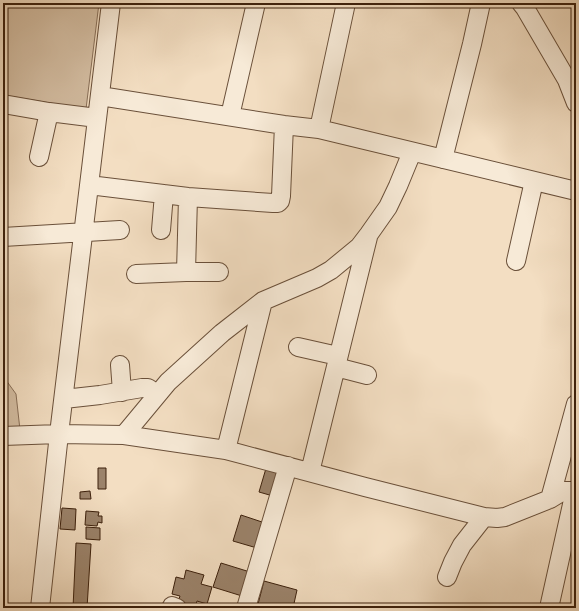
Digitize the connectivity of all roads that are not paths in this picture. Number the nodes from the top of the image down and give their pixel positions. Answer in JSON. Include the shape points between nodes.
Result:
{"nodes":[{"id":1,"x":111,"y":3,"type":"edge"},
{"id":2,"x":256,"y":3,"type":"edge"},
{"id":3,"x":346,"y":3,"type":"edge"},
{"id":4,"x":481,"y":3,"type":"edge"},
{"id":5,"x":521,"y":3,"type":"edge"},
{"id":6,"x":100,"y":96,"type":"junction"},
{"id":7,"x":576,"y":103,"type":"edge"},
{"id":8,"x":3,"y":104,"type":"edge"},
{"id":9,"x":48,"y":112,"type":"junction"},
{"id":10,"x":230,"y":116,"type":"junction"},
{"id":11,"x":97,"y":118,"type":"junction"},
{"id":12,"x":284,"y":126,"type":"junction"},
{"id":13,"x":319,"y":129,"type":"junction"},
{"id":14,"x":412,"y":152,"type":"junction"},
{"id":15,"x":39,"y":157,"type":"dead end"},
{"id":16,"x":443,"y":159,"type":"junction"},
{"id":17,"x":534,"y":181,"type":"junction"},
{"id":18,"x":89,"y":185,"type":"junction"},
{"id":19,"x":576,"y":191,"type":"edge"},
{"id":20,"x":164,"y":194,"type":"junction"},
{"id":21,"x":188,"y":197,"type":"junction"},
{"id":22,"x":120,"y":230,"type":"dead end"},
{"id":23,"x":161,"y":230,"type":"dead end"},
{"id":24,"x":84,"y":232,"type":"junction"},
{"id":25,"x":369,"y":234,"type":"junction"},
{"id":26,"x":3,"y":237,"type":"edge"},
{"id":27,"x":516,"y":261,"type":"dead end"},
{"id":28,"x":186,"y":272,"type":"junction"},
{"id":29,"x":219,"y":272,"type":"dead end"},
{"id":30,"x":136,"y":274,"type":"dead end"},
{"id":31,"x":264,"y":301,"type":"junction"},
{"id":32,"x":298,"y":347,"type":"dead end"},
{"id":33,"x":337,"y":362,"type":"junction"},
{"id":34,"x":120,"y":365,"type":"dead end"},
{"id":35,"x":367,"y":375,"type":"dead end"},
{"id":36,"x":122,"y":392,"type":"junction"},
{"id":37,"x":158,"y":394,"type":"junction"},
{"id":38,"x":64,"y":399,"type":"junction"},
{"id":39,"x":576,"y":404,"type":"edge"},
{"id":40,"x":59,"y":434,"type":"junction"},
{"id":41,"x":124,"y":435,"type":"junction"},
{"id":42,"x":3,"y":436,"type":"edge"},
{"id":43,"x":226,"y":450,"type":"junction"},
{"id":44,"x":288,"y":466,"type":"junction"},
{"id":45,"x":310,"y":472,"type":"junction"},
{"id":46,"x":575,"y":491,"type":"edge"},
{"id":47,"x":550,"y":499,"type":"junction"},
{"id":48,"x":484,"y":517,"type":"junction"},
{"id":49,"x":447,"y":577,"type":"dead end"},
{"id":50,"x":40,"y":608,"type":"edge"},
{"id":51,"x":246,"y":608,"type":"edge"},
{"id":52,"x":549,"y":608,"type":"edge"}],
"edges":[{"from":1,"to":6,"type":"street"},
{"from":2,"to":10,"type":"street"},
{"from":3,"to":13,"type":"street"},
{"from":4,"to":16,"type":"street"},
{"from":5,"to":7,"type":"street","via":[[567,80]]},
{"from":6,"to":10,"type":"street"},
{"from":6,"to":11,"type":"street"},
{"from":8,"to":9,"type":"street"},
{"from":9,"to":11,"type":"street"},
{"from":9,"to":15,"type":"street"},
{"from":10,"to":12,"type":"street"},
{"from":11,"to":18,"type":"street"},
{"from":12,"to":13,"type":"street"},
{"from":12,"to":21,"type":"street","via":[[281,196],[278,203]]},
{"from":13,"to":14,"type":"street"},
{"from":14,"to":16,"type":"street"},
{"from":14,"to":25,"type":"street","via":[[388,207]]},
{"from":16,"to":17,"type":"street"},
{"from":17,"to":19,"type":"street"},
{"from":17,"to":27,"type":"street"},
{"from":18,"to":20,"type":"street"},
{"from":18,"to":24,"type":"street"},
{"from":20,"to":21,"type":"street"},
{"from":20,"to":23,"type":"street"},
{"from":21,"to":28,"type":"street"},
{"from":22,"to":24,"type":"street"},
{"from":24,"to":26,"type":"street"},
{"from":24,"to":38,"type":"street"},
{"from":25,"to":31,"type":"street","via":[[359,247],[331,270]]},
{"from":25,"to":33,"type":"street"},
{"from":28,"to":29,"type":"street"},
{"from":28,"to":30,"type":"street"},
{"from":31,"to":37,"type":"street","via":[[222,333]]},
{"from":31,"to":43,"type":"street"},
{"from":32,"to":33,"type":"street"},
{"from":33,"to":35,"type":"street"},
{"from":33,"to":45,"type":"street"},
{"from":34,"to":36,"type":"street"},
{"from":36,"to":37,"type":"street","via":[[148,388]]},
{"from":36,"to":38,"type":"street"},
{"from":37,"to":41,"type":"street"},
{"from":38,"to":40,"type":"street"},
{"from":39,"to":47,"type":"street"},
{"from":40,"to":41,"type":"street"},
{"from":40,"to":42,"type":"street"},
{"from":40,"to":50,"type":"street"},
{"from":41,"to":43,"type":"street"},
{"from":43,"to":44,"type":"street"},
{"from":44,"to":45,"type":"street"},
{"from":44,"to":51,"type":"street"},
{"from":45,"to":48,"type":"street"},
{"from":46,"to":47,"type":"street","via":[[563,491]]},
{"from":46,"to":52,"type":"street"},
{"from":47,"to":48,"type":"street","via":[[505,517]]},
{"from":48,"to":49,"type":"street","via":[[462,546]]}]}
